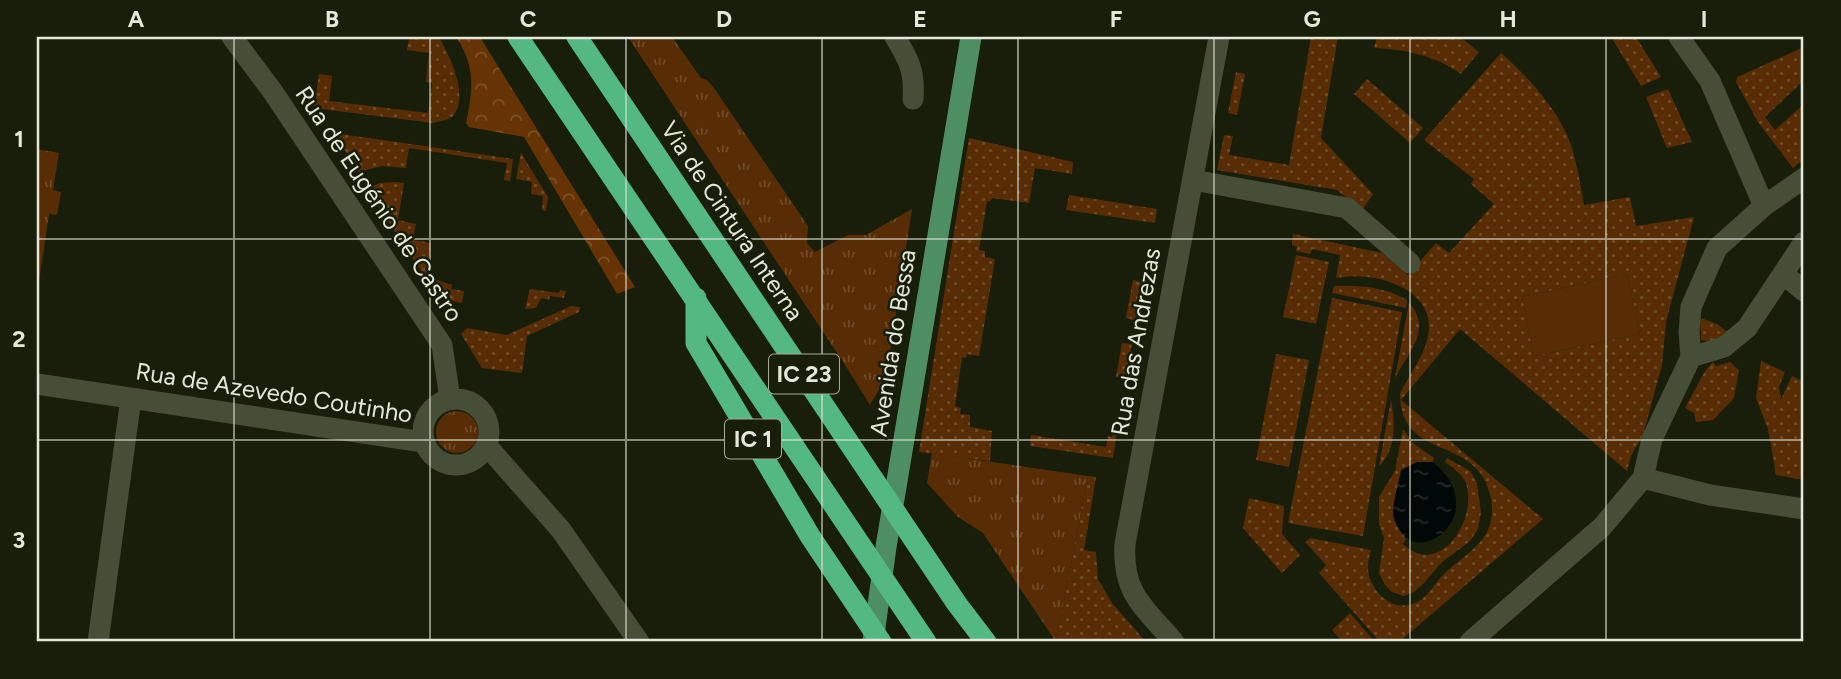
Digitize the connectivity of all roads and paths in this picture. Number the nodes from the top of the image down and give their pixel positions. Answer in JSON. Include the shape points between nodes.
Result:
{"nodes":[{"id":1,"x":233,"y":37,"type":"edge"},
{"id":2,"x":518,"y":37,"type":"edge"},
{"id":3,"x":577,"y":37,"type":"edge"},
{"id":4,"x":895,"y":37,"type":"edge"},
{"id":5,"x":1219,"y":37,"type":"edge"},
{"id":6,"x":1679,"y":37,"type":"edge"},
{"id":7,"x":969,"y":45,"type":"edge"},
{"id":8,"x":914,"y":99,"type":"dead end"},
{"id":9,"x":1804,"y":178,"type":"edge"},
{"id":10,"x":1193,"y":180,"type":"junction"},
{"id":11,"x":1764,"y":206,"type":"junction"},
{"id":12,"x":1804,"y":242,"type":"edge"},
{"id":13,"x":1410,"y":263,"type":"dead end"},
{"id":14,"x":1783,"y":274,"type":"junction"},
{"id":15,"x":1804,"y":291,"type":"edge"},
{"id":16,"x":695,"y":298,"type":"junction"},
{"id":17,"x":1691,"y":358,"type":"junction"},
{"id":18,"x":37,"y":384,"type":"edge"},
{"id":19,"x":131,"y":398,"type":"junction"},
{"id":20,"x":450,"y":399,"type":"junction"},
{"id":21,"x":423,"y":442,"type":"junction"},
{"id":22,"x":487,"y":446,"type":"junction"},
{"id":23,"x":1643,"y":478,"type":"junction"},
{"id":24,"x":1804,"y":509,"type":"edge"},
{"id":25,"x":98,"y":642,"type":"edge"},
{"id":26,"x":639,"y":642,"type":"edge"},
{"id":27,"x":873,"y":642,"type":"edge"},
{"id":28,"x":881,"y":642,"type":"edge"},
{"id":29,"x":926,"y":642,"type":"edge"},
{"id":30,"x":986,"y":642,"type":"edge"},
{"id":31,"x":1174,"y":642,"type":"edge"},
{"id":32,"x":1470,"y":642,"type":"edge"}],
"edges":[{"from":1,"to":20,"type":"street","name":"Rua de Eugénio de Castro","via":[[442,345]]},
{"from":2,"to":16,"type":"highway","number":"IC 23"},
{"from":3,"to":30,"type":"highway","name":"Via de Cintura Interna","number":"IC 23"},
{"from":4,"to":8,"type":"street","via":[[910,61]]},
{"from":5,"to":10,"type":"street","name":"Rua das Andrezas"},
{"from":6,"to":11,"type":"street","via":[[1710,81]]},
{"from":7,"to":27,"type":"main road","name":"Avenida do Bessa"},
{"from":9,"to":11,"type":"street"},
{"from":10,"to":13,"type":"street","via":[[1348,208]]},
{"from":10,"to":31,"type":"street","name":"Rua das Andrezas","via":[[1124,566],[1132,592]]},
{"from":11,"to":17,"type":"street","via":[[1717,248],[1691,307]]},
{"from":12,"to":14,"type":"street"},
{"from":14,"to":15,"type":"street"},
{"from":14,"to":17,"type":"street","via":[[1747,328],[1724,347]]},
{"from":16,"to":28,"type":"highway","number":"IC 1","via":[[696,343],[810,536]]},
{"from":16,"to":29,"type":"highway","number":"IC 23"},
{"from":17,"to":23,"type":"street","via":[[1652,439]]},
{"from":18,"to":19,"type":"street","name":"Rua de Azevedo Coutinho"},
{"from":19,"to":21,"type":"street","name":"Rua de Azevedo Coutinho"},
{"from":19,"to":25,"type":"street"},
{"from":20,"to":21,"type":"street","via":[[426,418]]},
{"from":20,"to":22,"type":"street","via":[[481,409],[490,430]]},
{"from":21,"to":22,"type":"street","name":"Rua de Azevedo Coutinho","via":[[434,458],[455,466],[476,460]]},
{"from":22,"to":26,"type":"street","via":[[561,530]]},
{"from":23,"to":24,"type":"street","via":[[1710,495]]},
{"from":23,"to":32,"type":"street","via":[[1602,527]]}]}
